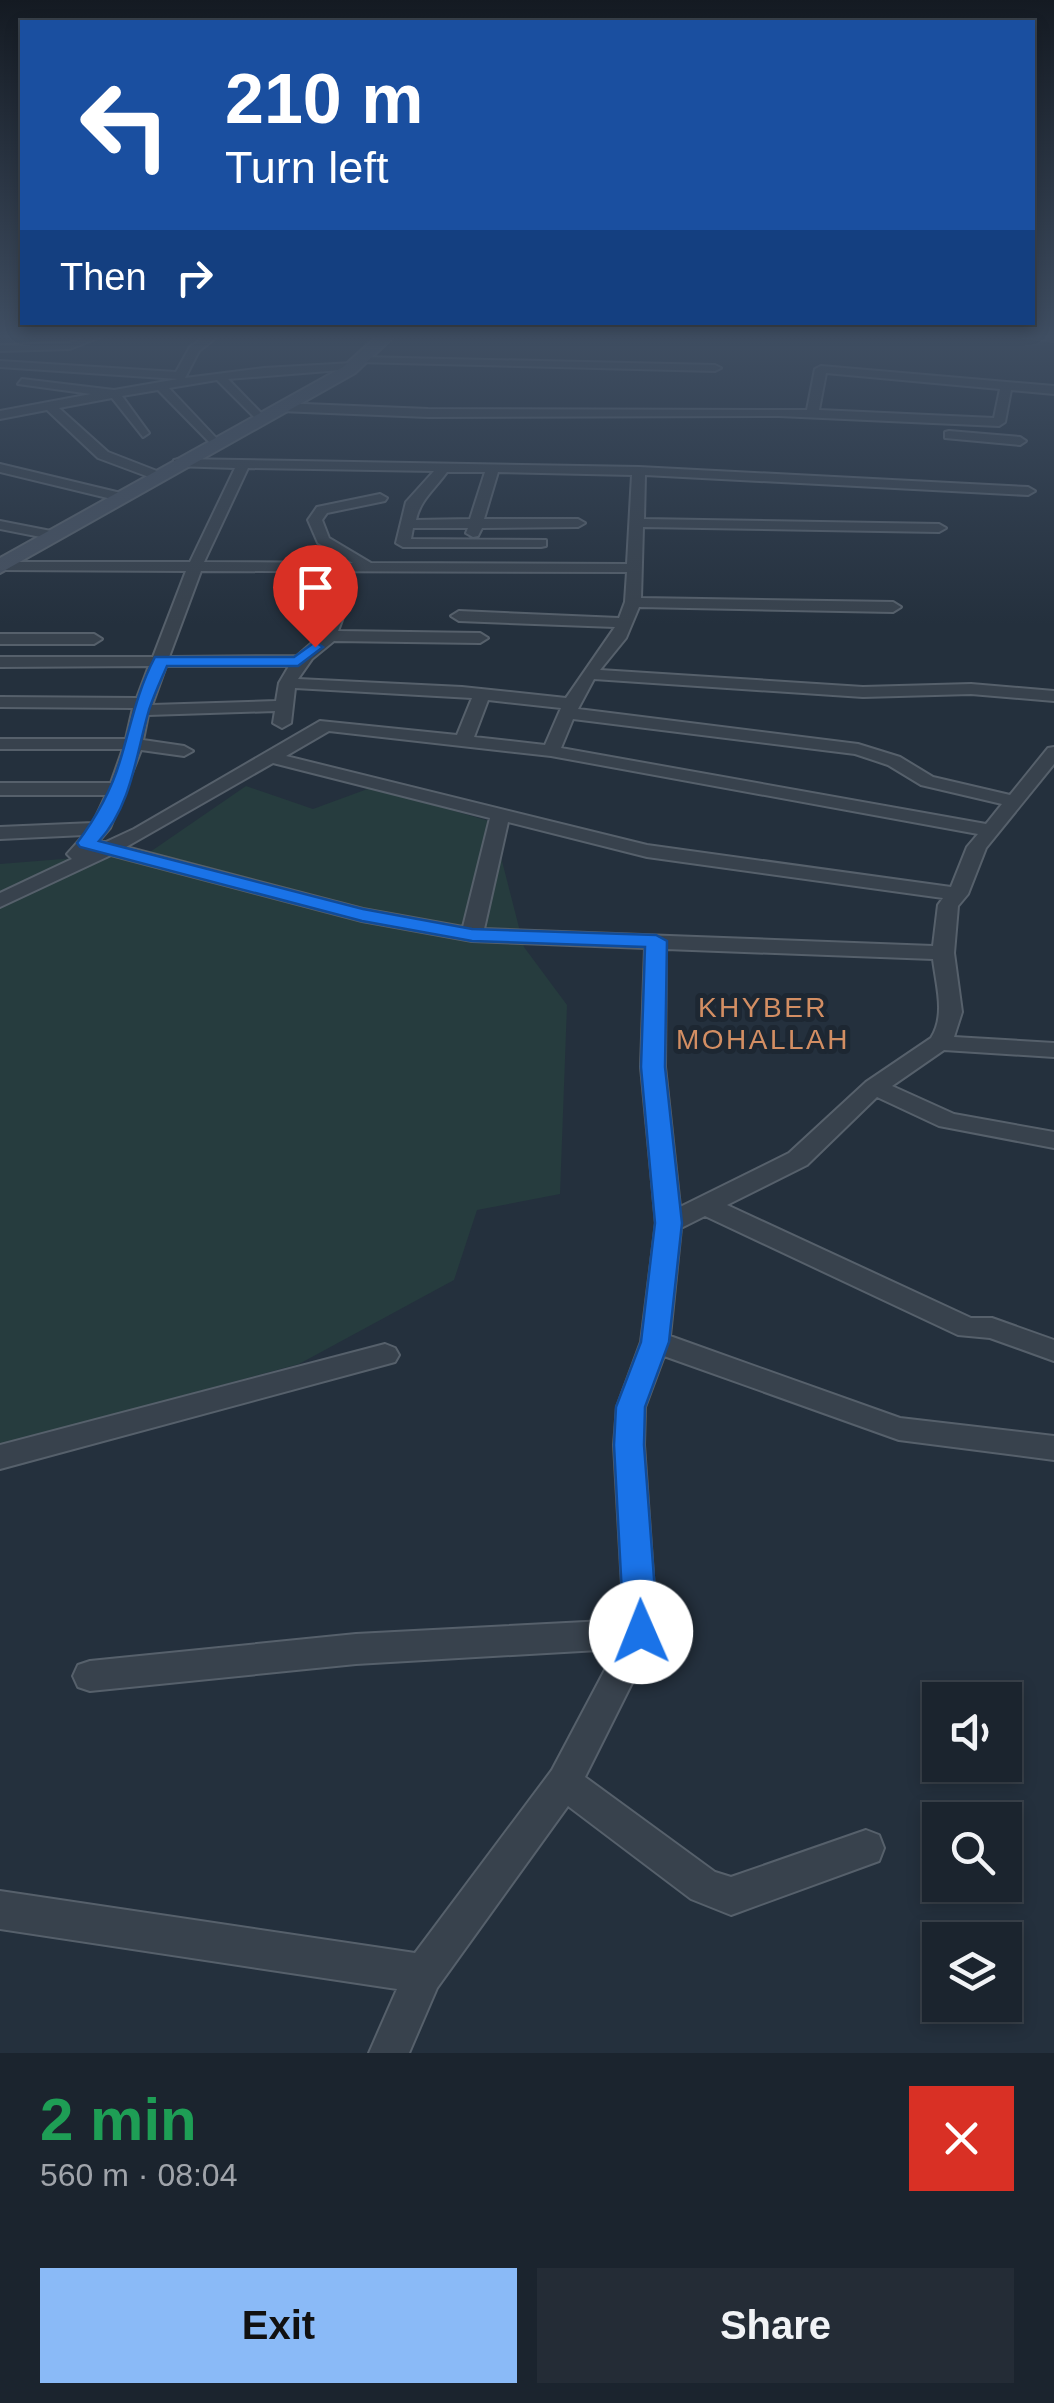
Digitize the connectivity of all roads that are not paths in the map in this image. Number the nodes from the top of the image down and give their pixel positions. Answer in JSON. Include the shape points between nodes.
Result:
{"nodes":[{"id":1,"x":79,"y":433,"type":"edge"},
{"id":2,"x":204,"y":433,"type":"edge"},
{"id":3,"x":233,"y":433,"type":"edge"},
{"id":4,"x":919,"y":433,"type":"edge"},
{"id":5,"x":1020,"y":440,"type":"dead end"},
{"id":6,"x":214,"y":444,"type":"junction"},
{"id":7,"x":180,"y":463,"type":"junction"},
{"id":8,"x":242,"y":467,"type":"junction"},
{"id":9,"x":0,"y":468,"type":"edge"},
{"id":10,"x":441,"y":470,"type":"junction"},
{"id":11,"x":492,"y":471,"type":"junction"},
{"id":12,"x":639,"y":472,"type":"junction"},
{"id":13,"x":24,"y":474,"type":"junction"},
{"id":14,"x":157,"y":476,"type":"junction"},
{"id":15,"x":0,"y":485,"type":"edge"},
{"id":16,"x":1028,"y":491,"type":"dead end"},
{"id":17,"x":120,"y":497,"type":"junction"},
{"id":18,"x":380,"y":498,"type":"dead end"},
{"id":19,"x":578,"y":523,"type":"dead end"},
{"id":20,"x":638,"y":523,"type":"junction"},
{"id":21,"x":408,"y":524,"type":"junction"},
{"id":22,"x":476,"y":524,"type":"junction"},
{"id":23,"x":0,"y":525,"type":"edge"},
{"id":24,"x":939,"y":528,"type":"dead end"},
{"id":25,"x":51,"y":535,"type":"junction"},
{"id":26,"x":402,"y":543,"type":"junction"},
{"id":27,"x":541,"y":543,"type":"dead end"},
{"id":28,"x":470,"y":544,"type":"junction"},
{"id":29,"x":196,"y":564,"type":"junction"},
{"id":30,"x":368,"y":565,"type":"junction"},
{"id":31,"x":396,"y":565,"type":"junction"},
{"id":32,"x":1,"y":566,"type":"edge"},
{"id":33,"x":464,"y":566,"type":"junction"},
{"id":34,"x":636,"y":568,"type":"junction"},
{"id":35,"x":344,"y":595,"type":"dead end"},
{"id":36,"x":633,"y":602,"type":"junction"},
{"id":37,"x":893,"y":606,"type":"dead end"},
{"id":38,"x":459,"y":616,"type":"dead end"},
{"id":39,"x":625,"y":622,"type":"junction"},
{"id":40,"x":330,"y":636,"type":"junction"},
{"id":41,"x":480,"y":638,"type":"dead end"},
{"id":42,"x":94,"y":639,"type":"dead end"},
{"id":43,"x":0,"y":640,"type":"edge"},
{"id":44,"x":161,"y":661,"type":"junction"},
{"id":45,"x":0,"y":662,"type":"edge"},
{"id":46,"x":298,"y":662,"type":"junction"},
{"id":47,"x":590,"y":674,"type":"junction"},
{"id":48,"x":286,"y":682,"type":"junction"},
{"id":49,"x":482,"y":694,"type":"junction"},
{"id":50,"x":1054,"y":696,"type":"edge"},
{"id":51,"x":0,"y":702,"type":"edge"},
{"id":52,"x":142,"y":707,"type":"junction"},
{"id":53,"x":570,"y":708,"type":"junction"},
{"id":54,"x":464,"y":741,"type":"junction"},
{"id":55,"x":0,"y":744,"type":"edge"},
{"id":56,"x":134,"y":744,"type":"junction"},
{"id":57,"x":184,"y":751,"type":"dead end"},
{"id":58,"x":550,"y":751,"type":"junction"},
{"id":59,"x":1054,"y":752,"type":"edge"},
{"id":60,"x":269,"y":758,"type":"junction"},
{"id":61,"x":0,"y":789,"type":"edge"},
{"id":62,"x":118,"y":789,"type":"junction"},
{"id":63,"x":1012,"y":801,"type":"junction"},
{"id":64,"x":500,"y":817,"type":"junction"},
{"id":65,"x":990,"y":830,"type":"junction"},
{"id":66,"x":0,"y":832,"type":"edge"},
{"id":67,"x":98,"y":840,"type":"junction"},
{"id":68,"x":958,"y":894,"type":"junction"},
{"id":69,"x":0,"y":902,"type":"edge"},
{"id":70,"x":472,"y":935,"type":"junction"},
{"id":71,"x":656,"y":941,"type":"junction"},
{"id":72,"x":943,"y":954,"type":"junction"},
{"id":73,"x":939,"y":1043,"type":"junction"},
{"id":74,"x":1054,"y":1050,"type":"edge"},
{"id":75,"x":874,"y":1088,"type":"junction"},
{"id":76,"x":1054,"y":1140,"type":"edge"},
{"id":77,"x":705,"y":1205,"type":"junction"},
{"id":78,"x":668,"y":1223,"type":"junction"},
{"id":79,"x":655,"y":1342,"type":"junction"},
{"id":80,"x":1054,"y":1351,"type":"edge"},
{"id":81,"x":385,"y":1356,"type":"dead end"},
{"id":82,"x":1054,"y":1448,"type":"edge"},
{"id":83,"x":0,"y":1457,"type":"edge"},
{"id":84,"x":641,"y":1632,"type":"junction"},
{"id":85,"x":90,"y":1676,"type":"dead end"},
{"id":86,"x":564,"y":1782,"type":"junction"},
{"id":87,"x":866,"y":1848,"type":"dead end"},
{"id":88,"x":0,"y":1910,"type":"edge"},
{"id":89,"x":423,"y":1974,"type":"junction"},
{"id":90,"x":389,"y":2053,"type":"edge"}],
"edges":[{"from":1,"to":14,"type":"street","via":[[104,456]]},
{"from":2,"to":6,"type":"street"},
{"from":3,"to":6,"type":"street"},
{"from":4,"to":5,"type":"street"},
{"from":6,"to":7,"type":"street"},
{"from":7,"to":8,"type":"street"},
{"from":7,"to":14,"type":"street"},
{"from":8,"to":10,"type":"street"},
{"from":8,"to":29,"type":"street"},
{"from":9,"to":13,"type":"street"},
{"from":10,"to":11,"type":"street"},
{"from":10,"to":21,"type":"street","via":[[414,502]]},
{"from":11,"to":12,"type":"street"},
{"from":11,"to":22,"type":"street"},
{"from":12,"to":16,"type":"street"},
{"from":12,"to":20,"type":"street"},
{"from":13,"to":15,"type":"street"},
{"from":13,"to":17,"type":"street"},
{"from":14,"to":17,"type":"street"},
{"from":17,"to":25,"type":"street"},
{"from":18,"to":30,"type":"street","via":[[329,508],[315,520],[323,540]]},
{"from":19,"to":22,"type":"street"},
{"from":20,"to":24,"type":"street"},
{"from":20,"to":34,"type":"street"},
{"from":21,"to":22,"type":"street"},
{"from":21,"to":26,"type":"street"},
{"from":22,"to":28,"type":"street"},
{"from":23,"to":25,"type":"street"},
{"from":25,"to":32,"type":"street"},
{"from":26,"to":28,"type":"street"},
{"from":26,"to":31,"type":"street"},
{"from":27,"to":28,"type":"street"},
{"from":28,"to":33,"type":"street"},
{"from":29,"to":30,"type":"street"},
{"from":29,"to":32,"type":"street"},
{"from":29,"to":44,"type":"street"},
{"from":30,"to":31,"type":"street"},
{"from":31,"to":33,"type":"street"},
{"from":33,"to":34,"type":"street"},
{"from":34,"to":36,"type":"street"},
{"from":35,"to":40,"type":"street"},
{"from":36,"to":37,"type":"street"},
{"from":36,"to":39,"type":"street"},
{"from":38,"to":39,"type":"street"},
{"from":39,"to":47,"type":"street"},
{"from":40,"to":41,"type":"street"},
{"from":40,"to":46,"type":"street"},
{"from":42,"to":43,"type":"street"},
{"from":44,"to":45,"type":"street"},
{"from":44,"to":46,"type":"street"},
{"from":44,"to":52,"type":"street"},
{"from":46,"to":48,"type":"street"},
{"from":47,"to":50,"type":"street","via":[[862,692],[971,689]]},
{"from":47,"to":53,"type":"street"},
{"from":48,"to":49,"type":"street"},
{"from":48,"to":52,"type":"street","via":[[283,715]]},
{"from":49,"to":53,"type":"street"},
{"from":49,"to":54,"type":"street"},
{"from":51,"to":52,"type":"street"},
{"from":52,"to":56,"type":"street"},
{"from":53,"to":58,"type":"street"},
{"from":53,"to":63,"type":"street","via":[[858,749],[926,781]]},
{"from":54,"to":58,"type":"street"},
{"from":54,"to":60,"type":"street","via":[[326,725]]},
{"from":55,"to":56,"type":"street"},
{"from":56,"to":57,"type":"street"},
{"from":56,"to":62,"type":"street"},
{"from":58,"to":65,"type":"street"},
{"from":59,"to":63,"type":"street"},
{"from":60,"to":64,"type":"street"},
{"from":60,"to":67,"type":"street"},
{"from":61,"to":62,"type":"street"},
{"from":62,"to":67,"type":"street"},
{"from":63,"to":65,"type":"street"},
{"from":64,"to":68,"type":"street","via":[[647,851]]},
{"from":64,"to":70,"type":"street"},
{"from":65,"to":68,"type":"street"},
{"from":66,"to":67,"type":"street"},
{"from":67,"to":69,"type":"street","via":[[61,871]]},
{"from":67,"to":70,"type":"street","via":[[362,915]]},
{"from":68,"to":72,"type":"street","via":[[948,906]]},
{"from":70,"to":71,"type":"street"},
{"from":71,"to":72,"type":"street"},
{"from":71,"to":78,"type":"street","via":[[653,1067]]},
{"from":72,"to":73,"type":"street","via":[[951,1012]]},
{"from":73,"to":74,"type":"street"},
{"from":73,"to":75,"type":"street"},
{"from":75,"to":76,"type":"street","via":[[948,1121]]},
{"from":75,"to":77,"type":"street","via":[[798,1159]]},
{"from":77,"to":78,"type":"street"},
{"from":77,"to":80,"type":"street","via":[[968,1328],[992,1328]]},
{"from":78,"to":79,"type":"street"},
{"from":79,"to":82,"type":"street","via":[[900,1429]]},
{"from":79,"to":84,"type":"street","via":[[630,1407]]},
{"from":81,"to":83,"type":"street"},
{"from":84,"to":85,"type":"street","via":[[356,1649]]},
{"from":84,"to":86,"type":"street"},
{"from":86,"to":87,"type":"street","via":[[704,1886],[731,1896]]},
{"from":86,"to":89,"type":"street"},
{"from":88,"to":89,"type":"street"},
{"from":89,"to":90,"type":"street"}]}
